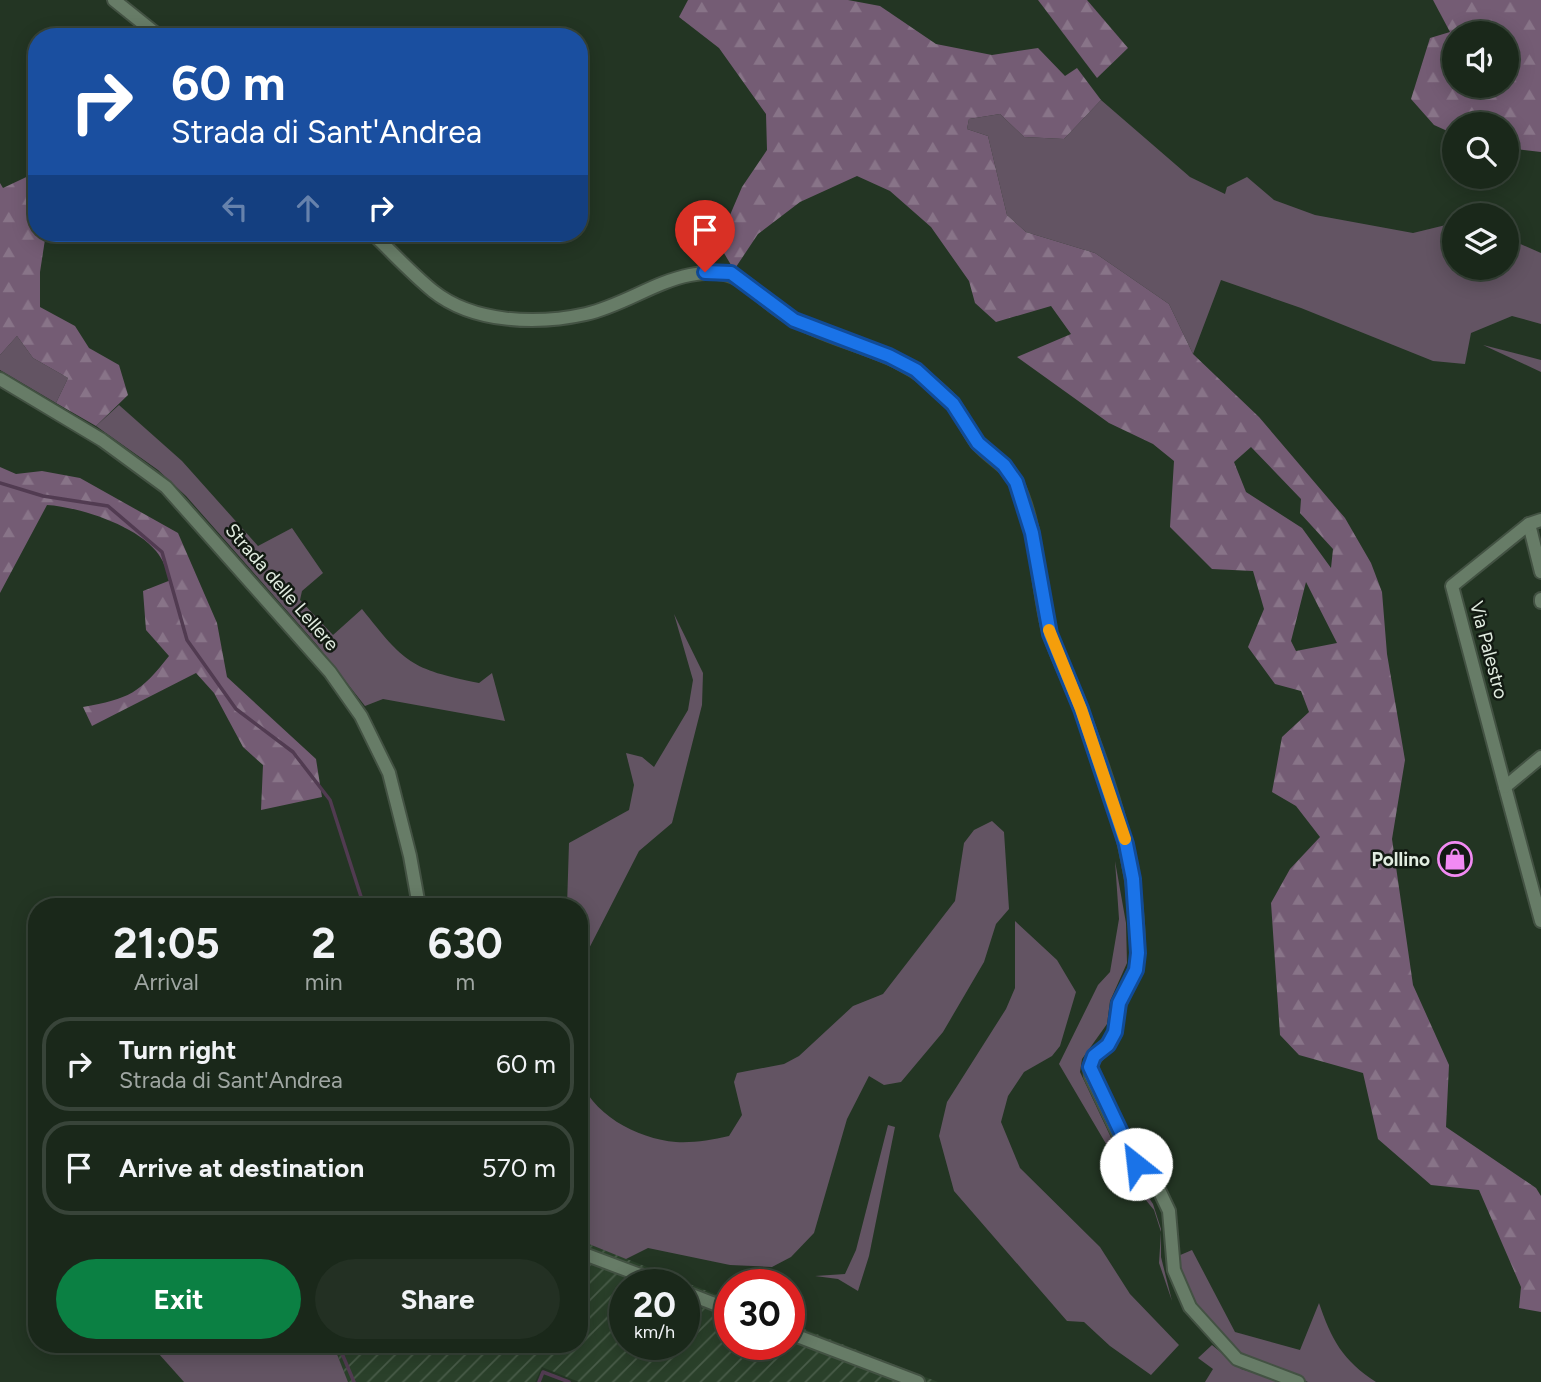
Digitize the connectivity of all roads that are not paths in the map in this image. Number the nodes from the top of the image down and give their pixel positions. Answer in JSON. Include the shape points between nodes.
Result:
{"nodes":[{"id":1,"x":114,"y":0,"type":"edge"},
{"id":2,"x":149,"y":28,"type":"edge"},
{"id":3,"x":382,"y":242,"type":"edge"},
{"id":4,"x":0,"y":379,"type":"edge"},
{"id":5,"x":1535,"y":522,"type":"edge"},
{"id":6,"x":1541,"y":572,"type":"edge"},
{"id":7,"x":1541,"y":757,"type":"edge"},
{"id":8,"x":1506,"y":786,"type":"junction"},
{"id":9,"x":418,"y":898,"type":"edge"},
{"id":10,"x":1541,"y":921,"type":"edge"},
{"id":11,"x":588,"y":1255,"type":"edge"},
{"id":12,"x":624,"y":1269,"type":"edge"},
{"id":13,"x":805,"y":1338,"type":"edge"},
{"id":14,"x":918,"y":1382,"type":"edge"},
{"id":15,"x":1298,"y":1382,"type":"edge"}],
"edges":[{"from":1,"to":2,"type":"street"},
{"from":3,"to":15,"type":"street","via":[[435,292],[497,318],[586,314],[681,277],[731,273],[794,320],[916,370],[953,404],[978,443],[1004,465],[1023,502],[1050,634],[1081,709],[1126,844],[1133,879],[1136,970],[1119,1003],[1115,1032],[1094,1056],[1091,1076],[1123,1143],[1169,1211],[1174,1270],[1191,1307],[1237,1360]]},
{"from":4,"to":9,"type":"street","name":"Strada delle Lellere","via":[[102,440],[166,487],[330,672],[361,716],[388,773]]},
{"from":5,"to":6,"type":"street","name":"Via Palestro"},
{"from":5,"to":8,"type":"street","name":"Via Palestro","via":[[1452,586]]},
{"from":7,"to":8,"type":"street"},
{"from":8,"to":10,"type":"street","name":"Via Palestro"},
{"from":11,"to":12,"type":"street"},
{"from":13,"to":14,"type":"street"}]}
